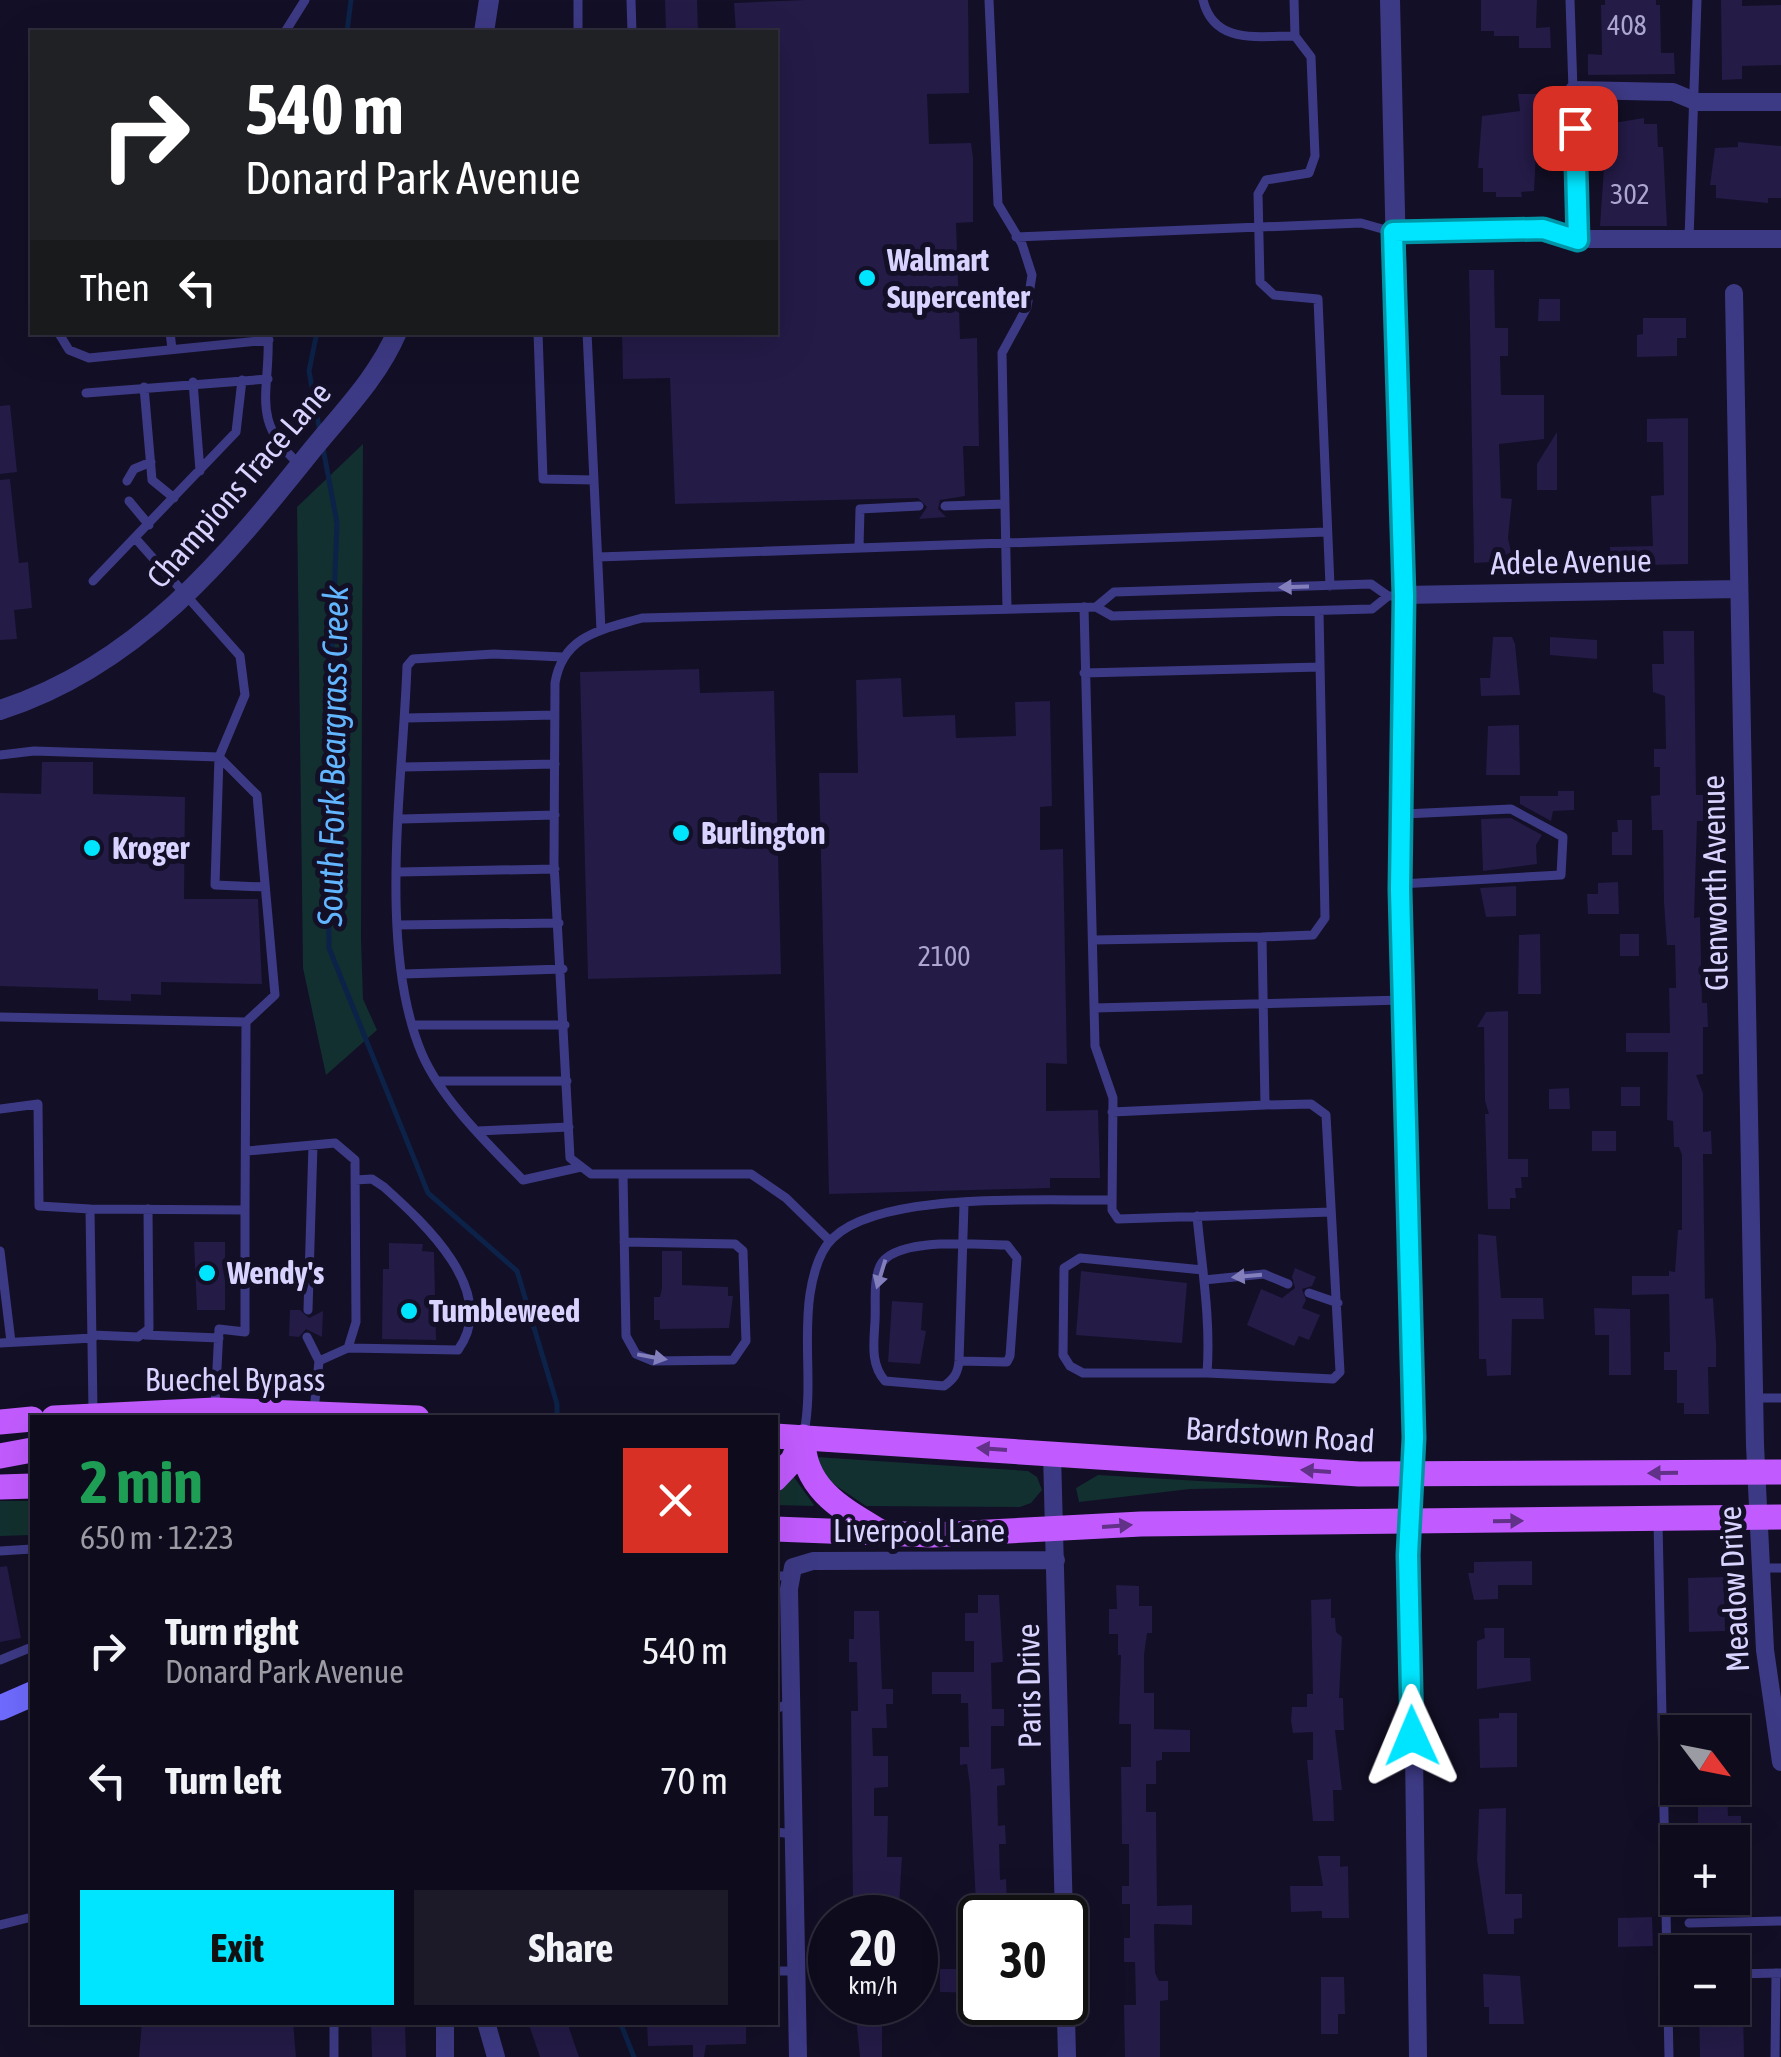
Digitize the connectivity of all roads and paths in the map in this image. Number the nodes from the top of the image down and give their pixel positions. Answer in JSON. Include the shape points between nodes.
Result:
{"nodes":[{"id":1,"x":305,"y":0,"type":"edge"},
{"id":2,"x":488,"y":0,"type":"edge"},
{"id":3,"x":578,"y":0,"type":"edge"},
{"id":4,"x":631,"y":0,"type":"edge"},
{"id":5,"x":989,"y":0,"type":"edge"},
{"id":6,"x":1203,"y":0,"type":"edge"},
{"id":7,"x":1294,"y":0,"type":"edge"},
{"id":8,"x":1390,"y":0,"type":"edge"},
{"id":9,"x":1570,"y":0,"type":"edge"},
{"id":10,"x":1697,"y":0,"type":"edge"},
{"id":11,"x":286,"y":30,"type":"edge"},
{"id":12,"x":484,"y":30,"type":"edge"},
{"id":13,"x":578,"y":30,"type":"edge"},
{"id":14,"x":632,"y":30,"type":"edge"},
{"id":15,"x":1295,"y":36,"type":"junction"},
{"id":16,"x":1574,"y":90,"type":"junction"},
{"id":17,"x":1697,"y":102,"type":"junction"},
{"id":18,"x":1781,"y":102,"type":"edge"},
{"id":19,"x":1259,"y":226,"type":"junction"},
{"id":20,"x":1393,"y":232,"type":"junction"},
{"id":21,"x":1016,"y":237,"type":"junction"},
{"id":22,"x":1689,"y":239,"type":"junction"},
{"id":23,"x":1781,"y":239,"type":"edge"},
{"id":24,"x":1578,"y":240,"type":"junction"},
{"id":25,"x":1734,"y":293,"type":"dead end"},
{"id":26,"x":60,"y":335,"type":"edge"},
{"id":27,"x":170,"y":335,"type":"edge"},
{"id":28,"x":395,"y":335,"type":"edge"},
{"id":29,"x":538,"y":335,"type":"edge"},
{"id":30,"x":587,"y":335,"type":"edge"},
{"id":31,"x":269,"y":336,"type":"edge"},
{"id":32,"x":172,"y":349,"type":"junction"},
{"id":33,"x":268,"y":379,"type":"junction"},
{"id":34,"x":242,"y":380,"type":"junction"},
{"id":35,"x":193,"y":382,"type":"junction"},
{"id":36,"x":144,"y":387,"type":"junction"},
{"id":37,"x":86,"y":393,"type":"dead end"},
{"id":38,"x":307,"y":456,"type":"junction"},
{"id":39,"x":150,"y":462,"type":"junction"},
{"id":40,"x":200,"y":471,"type":"junction"},
{"id":41,"x":594,"y":480,"type":"junction"},
{"id":42,"x":128,"y":481,"type":"dead end"},
{"id":43,"x":174,"y":498,"type":"junction"},
{"id":44,"x":130,"y":501,"type":"dead end"},
{"id":45,"x":1005,"y":504,"type":"junction"},
{"id":46,"x":919,"y":506,"type":"dead end"},
{"id":47,"x":946,"y":506,"type":"dead end"},
{"id":48,"x":149,"y":524,"type":"junction"},
{"id":49,"x":1327,"y":532,"type":"junction"},
{"id":50,"x":136,"y":538,"type":"junction"},
{"id":51,"x":1005,"y":541,"type":"junction"},
{"id":52,"x":860,"y":547,"type":"junction"},
{"id":53,"x":598,"y":557,"type":"junction"},
{"id":54,"x":93,"y":580,"type":"dead end"},
{"id":55,"x":1330,"y":586,"type":"junction"},
{"id":56,"x":1739,"y":588,"type":"junction"},
{"id":57,"x":188,"y":594,"type":"junction"},
{"id":58,"x":1396,"y":596,"type":"junction"},
{"id":59,"x":1084,"y":607,"type":"junction"},
{"id":60,"x":1096,"y":607,"type":"junction"},
{"id":61,"x":1007,"y":609,"type":"junction"},
{"id":62,"x":1319,"y":611,"type":"junction"},
{"id":63,"x":601,"y":630,"type":"junction"},
{"id":64,"x":563,"y":657,"type":"junction"},
{"id":65,"x":1320,"y":667,"type":"junction"},
{"id":66,"x":1084,"y":673,"type":"junction"},
{"id":67,"x":0,"y":710,"type":"edge"},
{"id":68,"x":555,"y":715,"type":"junction"},
{"id":69,"x":405,"y":718,"type":"junction"},
{"id":70,"x":0,"y":755,"type":"edge"},
{"id":71,"x":219,"y":758,"type":"junction"},
{"id":72,"x":555,"y":764,"type":"junction"},
{"id":73,"x":403,"y":767,"type":"junction"},
{"id":74,"x":1404,"y":814,"type":"junction"},
{"id":75,"x":555,"y":815,"type":"junction"},
{"id":76,"x":401,"y":820,"type":"junction"},
{"id":77,"x":555,"y":868,"type":"junction"},
{"id":78,"x":399,"y":872,"type":"junction"},
{"id":79,"x":1400,"y":884,"type":"junction"},
{"id":80,"x":265,"y":887,"type":"junction"},
{"id":81,"x":397,"y":924,"type":"junction"},
{"id":82,"x":559,"y":924,"type":"junction"},
{"id":83,"x":1262,"y":937,"type":"junction"},
{"id":84,"x":1092,"y":940,"type":"junction"},
{"id":85,"x":562,"y":969,"type":"junction"},
{"id":86,"x":403,"y":974,"type":"junction"},
{"id":87,"x":1402,"y":1000,"type":"junction"},
{"id":88,"x":1263,"y":1003,"type":"junction"},
{"id":89,"x":1094,"y":1008,"type":"junction"},
{"id":90,"x":0,"y":1018,"type":"edge"},
{"id":91,"x":246,"y":1022,"type":"junction"},
{"id":92,"x":414,"y":1025,"type":"junction"},
{"id":93,"x":565,"y":1025,"type":"junction"},
{"id":94,"x":440,"y":1081,"type":"junction"},
{"id":95,"x":568,"y":1081,"type":"junction"},
{"id":96,"x":1265,"y":1105,"type":"junction"},
{"id":97,"x":0,"y":1108,"type":"edge"},
{"id":98,"x":1112,"y":1112,"type":"junction"},
{"id":99,"x":569,"y":1127,"type":"junction"},
{"id":100,"x":478,"y":1131,"type":"junction"},
{"id":101,"x":313,"y":1145,"type":"junction"},
{"id":102,"x":246,"y":1152,"type":"junction"},
{"id":103,"x":582,"y":1167,"type":"junction"},
{"id":104,"x":623,"y":1174,"type":"junction"},
{"id":105,"x":356,"y":1180,"type":"junction"},
{"id":106,"x":1112,"y":1200,"type":"junction"},
{"id":107,"x":964,"y":1204,"type":"junction"},
{"id":108,"x":90,"y":1209,"type":"junction"},
{"id":109,"x":148,"y":1209,"type":"junction"},
{"id":110,"x":245,"y":1210,"type":"junction"},
{"id":111,"x":1331,"y":1212,"type":"junction"},
{"id":112,"x":1197,"y":1216,"type":"junction"},
{"id":113,"x":830,"y":1241,"type":"junction"},
{"id":114,"x":624,"y":1242,"type":"junction"},
{"id":115,"x":963,"y":1245,"type":"junction"},
{"id":116,"x":0,"y":1252,"type":"edge"},
{"id":117,"x":1203,"y":1275,"type":"junction"},
{"id":118,"x":1288,"y":1284,"type":"dead end"},
{"id":119,"x":1309,"y":1293,"type":"dead end"},
{"id":120,"x":1338,"y":1304,"type":"junction"},
{"id":121,"x":308,"y":1310,"type":"dead end"},
{"id":122,"x":146,"y":1335,"type":"junction"},
{"id":123,"x":93,"y":1337,"type":"junction"},
{"id":124,"x":307,"y":1337,"type":"dead end"},
{"id":125,"x":218,"y":1338,"type":"junction"},
{"id":126,"x":6,"y":1342,"type":"edge"},
{"id":127,"x":348,"y":1348,"type":"junction"},
{"id":128,"x":320,"y":1361,"type":"junction"},
{"id":129,"x":958,"y":1361,"type":"junction"},
{"id":130,"x":1207,"y":1373,"type":"junction"},
{"id":131,"x":1755,"y":1398,"type":"junction"},
{"id":132,"x":1781,"y":1398,"type":"edge"},
{"id":133,"x":215,"y":1410,"type":"junction"},
{"id":134,"x":314,"y":1411,"type":"junction"},
{"id":135,"x":93,"y":1415,"type":"edge"},
{"id":136,"x":113,"y":1415,"type":"edge"},
{"id":137,"x":373,"y":1415,"type":"edge"},
{"id":138,"x":30,"y":1419,"type":"edge"},
{"id":139,"x":0,"y":1422,"type":"edge"},
{"id":140,"x":778,"y":1436,"type":"edge"},
{"id":141,"x":803,"y":1438,"type":"junction"},
{"id":142,"x":30,"y":1450,"type":"edge"},
{"id":143,"x":1052,"y":1453,"type":"junction"},
{"id":144,"x":0,"y":1456,"type":"edge"},
{"id":145,"x":1769,"y":1472,"type":"edge"},
{"id":146,"x":1414,"y":1475,"type":"junction"},
{"id":147,"x":778,"y":1477,"type":"edge"},
{"id":148,"x":30,"y":1486,"type":"edge"},
{"id":149,"x":0,"y":1487,"type":"edge"},
{"id":150,"x":1771,"y":1517,"type":"edge"},
{"id":151,"x":1658,"y":1519,"type":"junction"},
{"id":152,"x":1410,"y":1523,"type":"junction"},
{"id":153,"x":778,"y":1529,"type":"edge"},
{"id":154,"x":1057,"y":1530,"type":"junction"},
{"id":155,"x":884,"y":1534,"type":"junction"},
{"id":156,"x":30,"y":1549,"type":"edge"},
{"id":157,"x":0,"y":1550,"type":"edge"},
{"id":158,"x":1056,"y":1560,"type":"junction"},
{"id":159,"x":1772,"y":1568,"type":"edge"},
{"id":160,"x":783,"y":1576,"type":"edge"},
{"id":161,"x":30,"y":1648,"type":"edge"},
{"id":162,"x":0,"y":1660,"type":"edge"},
{"id":163,"x":1774,"y":1666,"type":"edge"},
{"id":164,"x":30,"y":1695,"type":"edge"},
{"id":165,"x":1776,"y":1699,"type":"edge"},
{"id":166,"x":783,"y":1706,"type":"edge"},
{"id":167,"x":0,"y":1708,"type":"edge"},
{"id":168,"x":1781,"y":1762,"type":"edge"},
{"id":169,"x":784,"y":1833,"type":"edge"},
{"id":170,"x":1063,"y":1895,"type":"edge"},
{"id":171,"x":30,"y":1918,"type":"edge"},
{"id":172,"x":1781,"y":1921,"type":"edge"},
{"id":173,"x":1690,"y":1923,"type":"dead end"},
{"id":174,"x":0,"y":1925,"type":"edge"},
{"id":175,"x":778,"y":1971,"type":"edge"},
{"id":176,"x":796,"y":1971,"type":"junction"},
{"id":177,"x":1778,"y":1973,"type":"edge"},
{"id":178,"x":1750,"y":1974,"type":"edge"},
{"id":179,"x":334,"y":2025,"type":"edge"},
{"id":180,"x":445,"y":2025,"type":"edge"},
{"id":181,"x":487,"y":2025,"type":"edge"},
{"id":182,"x":1066,"y":2025,"type":"edge"},
{"id":183,"x":334,"y":2057,"type":"edge"},
{"id":184,"x":446,"y":2057,"type":"edge"},
{"id":185,"x":496,"y":2057,"type":"edge"},
{"id":186,"x":798,"y":2057,"type":"edge"},
{"id":187,"x":1067,"y":2057,"type":"edge"},
{"id":188,"x":1418,"y":2057,"type":"edge"},
{"id":189,"x":1669,"y":2057,"type":"edge"},
{"id":190,"x":1775,"y":2057,"type":"edge"}],
"edges":[{"from":1,"to":11,"type":"lane"},
{"from":2,"to":12,"type":"street"},
{"from":3,"to":13,"type":"lane"},
{"from":4,"to":14,"type":"lane"},
{"from":5,"to":21,"type":"lane","via":[[998,204]]},
{"from":6,"to":15,"type":"lane","via":[[1216,25],[1234,36]]},
{"from":7,"to":15,"type":"lane"},
{"from":8,"to":20,"type":"street"},
{"from":9,"to":16,"type":"lane"},
{"from":10,"to":17,"type":"lane"},
{"from":15,"to":19,"type":"lane","via":[[1311,56],[1315,156],[1309,173],[1266,180],[1258,194]]},
{"from":16,"to":17,"type":"street","via":[[1673,92]]},
{"from":16,"to":24,"type":"lane"},
{"from":17,"to":18,"type":"street"},
{"from":17,"to":22,"type":"lane"},
{"from":19,"to":20,"type":"lane","via":[[1361,224]]},
{"from":19,"to":21,"type":"lane"},
{"from":19,"to":49,"type":"lane","via":[[1260,282],[1274,295],[1318,298]]},
{"from":20,"to":24,"type":"street","via":[[1543,229]]},
{"from":20,"to":58,"type":"street"},
{"from":21,"to":45,"type":"lane","via":[[1032,283],[1002,353]]},
{"from":22,"to":23,"type":"street"},
{"from":22,"to":24,"type":"street"},
{"from":25,"to":56,"type":"street","name":"Glenworth Avenue"},
{"from":26,"to":32,"type":"lane","via":[[69,350],[90,358]]},
{"from":27,"to":32,"type":"lane"},
{"from":28,"to":38,"type":"street","name":"Champions Trace Lane","via":[[365,385]]},
{"from":29,"to":41,"type":"lane","via":[[542,479]]},
{"from":30,"to":41,"type":"lane"},
{"from":31,"to":32,"type":"lane"},
{"from":31,"to":33,"type":"lane"},
{"from":33,"to":34,"type":"lane"},
{"from":33,"to":38,"type":"lane","via":[[264,418],[270,433]]},
{"from":34,"to":35,"type":"lane"},
{"from":34,"to":40,"type":"lane","via":[[236,432]]},
{"from":35,"to":36,"type":"lane"},
{"from":35,"to":40,"type":"lane"},
{"from":36,"to":37,"type":"lane"},
{"from":36,"to":39,"type":"lane"},
{"from":38,"to":57,"type":"street","name":"Champions Trace Lane"},
{"from":39,"to":42,"type":"lane","via":[[134,468]]},
{"from":39,"to":43,"type":"lane","via":[[152,480]]},
{"from":40,"to":43,"type":"lane"},
{"from":41,"to":53,"type":"lane"},
{"from":43,"to":48,"type":"lane"},
{"from":44,"to":48,"type":"lane"},
{"from":45,"to":47,"type":"lane"},
{"from":45,"to":51,"type":"lane"},
{"from":46,"to":52,"type":"lane","via":[[860,509]]},
{"from":48,"to":50,"type":"lane"},
{"from":49,"to":51,"type":"lane"},
{"from":49,"to":55,"type":"lane"},
{"from":50,"to":54,"type":"lane"},
{"from":50,"to":57,"type":"lane"},
{"from":51,"to":52,"type":"lane"},
{"from":51,"to":61,"type":"lane"},
{"from":52,"to":53,"type":"lane"},
{"from":53,"to":63,"type":"lane"},
{"from":55,"to":58,"type":"lane","via":[[1370,584]]},
{"from":55,"to":60,"type":"lane","one_way":true,"via":[[1114,592]]},
{"from":56,"to":58,"type":"street","name":"Adele Avenue"},
{"from":56,"to":131,"type":"street","name":"Glenworth Avenue"},
{"from":57,"to":67,"type":"street","name":"Champions Trace Lane","via":[[99,665]]},
{"from":57,"to":71,"type":"lane","via":[[240,656],[245,695]]},
{"from":58,"to":62,"type":"lane","via":[[1372,609]]},
{"from":58,"to":74,"type":"street"},
{"from":59,"to":60,"type":"lane"},
{"from":59,"to":61,"type":"lane"},
{"from":59,"to":66,"type":"lane"},
{"from":60,"to":62,"type":"lane","via":[[1112,616]]},
{"from":61,"to":63,"type":"lane","via":[[642,618]]},
{"from":62,"to":65,"type":"lane"},
{"from":63,"to":64,"type":"lane","via":[[584,635]]},
{"from":64,"to":68,"type":"lane"},
{"from":64,"to":69,"type":"lane","via":[[413,659],[406,666]]},
{"from":65,"to":66,"type":"lane"},
{"from":65,"to":83,"type":"lane","via":[[1325,918],[1313,935]]},
{"from":66,"to":84,"type":"lane"},
{"from":68,"to":69,"type":"lane"},
{"from":68,"to":72,"type":"lane"},
{"from":69,"to":73,"type":"lane"},
{"from":70,"to":71,"type":"lane"},
{"from":71,"to":80,"type":"lane","via":[[257,795]]},
{"from":71,"to":80,"type":"lane","via":[[214,885]]},
{"from":72,"to":73,"type":"lane"},
{"from":72,"to":75,"type":"lane"},
{"from":73,"to":76,"type":"lane"},
{"from":74,"to":79,"type":"street"},
{"from":74,"to":79,"type":"lane","via":[[1523,813],[1563,837],[1561,875]]},
{"from":75,"to":76,"type":"lane"},
{"from":75,"to":77,"type":"lane"},
{"from":76,"to":78,"type":"lane"},
{"from":77,"to":78,"type":"lane"},
{"from":77,"to":82,"type":"lane"},
{"from":78,"to":81,"type":"lane"},
{"from":79,"to":87,"type":"street"},
{"from":80,"to":91,"type":"lane","via":[[275,996]]},
{"from":81,"to":82,"type":"lane"},
{"from":81,"to":86,"type":"lane"},
{"from":82,"to":85,"type":"lane"},
{"from":83,"to":84,"type":"lane"},
{"from":83,"to":88,"type":"lane"},
{"from":84,"to":89,"type":"lane"},
{"from":85,"to":86,"type":"lane"},
{"from":85,"to":93,"type":"lane"},
{"from":86,"to":92,"type":"lane"},
{"from":87,"to":88,"type":"lane"},
{"from":87,"to":146,"type":"street"},
{"from":88,"to":89,"type":"lane"},
{"from":88,"to":96,"type":"lane"},
{"from":89,"to":98,"type":"lane","via":[[1095,1046]]},
{"from":90,"to":91,"type":"lane"},
{"from":91,"to":102,"type":"lane"},
{"from":92,"to":93,"type":"lane"},
{"from":92,"to":94,"type":"lane"},
{"from":93,"to":95,"type":"lane"},
{"from":94,"to":95,"type":"lane"},
{"from":94,"to":100,"type":"lane"},
{"from":95,"to":99,"type":"lane"},
{"from":96,"to":98,"type":"lane"},
{"from":96,"to":111,"type":"lane","via":[[1311,1104],[1326,1115]]},
{"from":97,"to":108,"type":"lane","via":[[38,1104],[38,1206]]},
{"from":98,"to":106,"type":"lane"},
{"from":99,"to":100,"type":"lane"},
{"from":99,"to":103,"type":"lane","via":[[570,1158]]},
{"from":100,"to":103,"type":"lane","via":[[522,1180]]},
{"from":101,"to":102,"type":"lane"},
{"from":101,"to":105,"type":"lane","via":[[336,1143],[355,1160]]},
{"from":101,"to":121,"type":"lane"},
{"from":102,"to":110,"type":"lane"},
{"from":103,"to":104,"type":"lane","via":[[591,1174]]},
{"from":104,"to":113,"type":"lane","via":[[751,1174]]},
{"from":104,"to":114,"type":"lane"},
{"from":105,"to":127,"type":"lane","via":[[356,1322]]},
{"from":105,"to":127,"type":"lane","via":[[384,1186],[463,1276],[468,1335],[458,1350]]},
{"from":106,"to":107,"type":"lane"},
{"from":106,"to":112,"type":"lane","via":[[1118,1218]]},
{"from":107,"to":113,"type":"lane","via":[[892,1209],[864,1217]]},
{"from":107,"to":115,"type":"lane"},
{"from":108,"to":109,"type":"lane"},
{"from":108,"to":123,"type":"lane"},
{"from":109,"to":110,"type":"lane"},
{"from":109,"to":122,"type":"lane"},
{"from":110,"to":125,"type":"lane","via":[[244,1332],[219,1328]]},
{"from":111,"to":112,"type":"lane"},
{"from":111,"to":120,"type":"lane"},
{"from":112,"to":117,"type":"lane"},
{"from":113,"to":141,"type":"lane","via":[[810,1293]]},
{"from":114,"to":114,"type":"lane","one_way":true,"via":[[626,1336],[636,1354],[653,1361],[734,1360],[746,1334],[742,1252],[726,1243]]},
{"from":115,"to":129,"type":"lane"},
{"from":115,"to":129,"type":"lane","via":[[1008,1245],[1016,1258],[1010,1356],[1006,1362]]},
{"from":115,"to":129,"type":"lane","one_way":true,"via":[[902,1247],[880,1266],[876,1284],[874,1356],[884,1381],[944,1386]]},
{"from":116,"to":126,"type":"lane"},
{"from":118,"to":117,"type":"lane","one_way":true,"via":[[1264,1274]]},
{"from":117,"to":130,"type":"lane"},
{"from":117,"to":130,"type":"lane","via":[[1080,1258],[1064,1268],[1061,1281],[1062,1354],[1083,1374]]},
{"from":119,"to":120,"type":"lane"},
{"from":120,"to":130,"type":"lane","via":[[1340,1372],[1333,1379]]},
{"from":122,"to":123,"type":"lane"},
{"from":122,"to":125,"type":"lane"},
{"from":123,"to":126,"type":"lane"},
{"from":123,"to":135,"type":"lane"},
{"from":124,"to":128,"type":"lane"},
{"from":125,"to":133,"type":"lane"},
{"from":127,"to":128,"type":"lane"},
{"from":128,"to":134,"type":"lane"},
{"from":131,"to":132,"type":"lane"},
{"from":131,"to":145,"type":"street","name":"Glenworth Avenue"},
{"from":133,"to":134,"type":"main road","name":"Buechel Bypass"},
{"from":133,"to":136,"type":"main road","name":"Buechel Bypass"},
{"from":134,"to":137,"type":"main road","name":"Buechel Bypass"},
{"from":138,"to":139,"type":"main road"},
{"from":140,"to":141,"type":"main road","name":"Bardstown Road"},
{"from":143,"to":141,"type":"main road","name":"Bardstown Road","one_way":true},
{"from":141,"to":147,"type":"main road"},
{"from":141,"to":155,"type":"main road","via":[[810,1478],[837,1506]]},
{"from":142,"to":144,"type":"main road"},
{"from":146,"to":143,"type":"main road","name":"Bardstown Road","one_way":true},
{"from":143,"to":154,"type":"street","name":"Paris Drive"},
{"from":145,"to":146,"type":"main road","name":"Bardstown Road","one_way":true},
{"from":145,"to":150,"type":"street","name":"Meadow Drive"},
{"from":146,"to":152,"type":"street"},
{"from":148,"to":149,"type":"main road"},
{"from":150,"to":151,"type":"main road"},
{"from":150,"to":159,"type":"street","name":"Meadow Drive"},
{"from":152,"to":151,"type":"main road","one_way":true},
{"from":151,"to":189,"type":"lane"},
{"from":154,"to":152,"type":"main road","one_way":true},
{"from":152,"to":188,"type":"street"},
{"from":153,"to":155,"type":"main road"},
{"from":154,"to":155,"type":"main road"},
{"from":154,"to":158,"type":"street","name":"Paris Drive"},
{"from":156,"to":157,"type":"lane"},
{"from":158,"to":160,"type":"street","name":"Liverpool Lane","via":[[813,1561]]},
{"from":158,"to":170,"type":"street","name":"Paris Drive"},
{"from":159,"to":163,"type":"street","name":"Meadow Drive"},
{"from":160,"to":166,"type":"street","name":"Liverpool Lane"},
{"from":161,"to":162,"type":"lane"},
{"from":163,"to":165,"type":"street","name":"Meadow Drive"},
{"from":164,"to":167,"type":"main road"},
{"from":165,"to":168,"type":"street","name":"Meadow Drive"},
{"from":166,"to":169,"type":"street","name":"Liverpool Lane"},
{"from":169,"to":176,"type":"street","name":"Liverpool Lane"},
{"from":171,"to":174,"type":"lane"},
{"from":172,"to":173,"type":"lane"},
{"from":175,"to":176,"type":"lane"},
{"from":176,"to":186,"type":"street","name":"Liverpool Lane"},
{"from":177,"to":178,"type":"lane"},
{"from":177,"to":190,"type":"lane"},
{"from":179,"to":183,"type":"lane"},
{"from":180,"to":184,"type":"street"},
{"from":181,"to":185,"type":"street"},
{"from":182,"to":187,"type":"street"}]}
